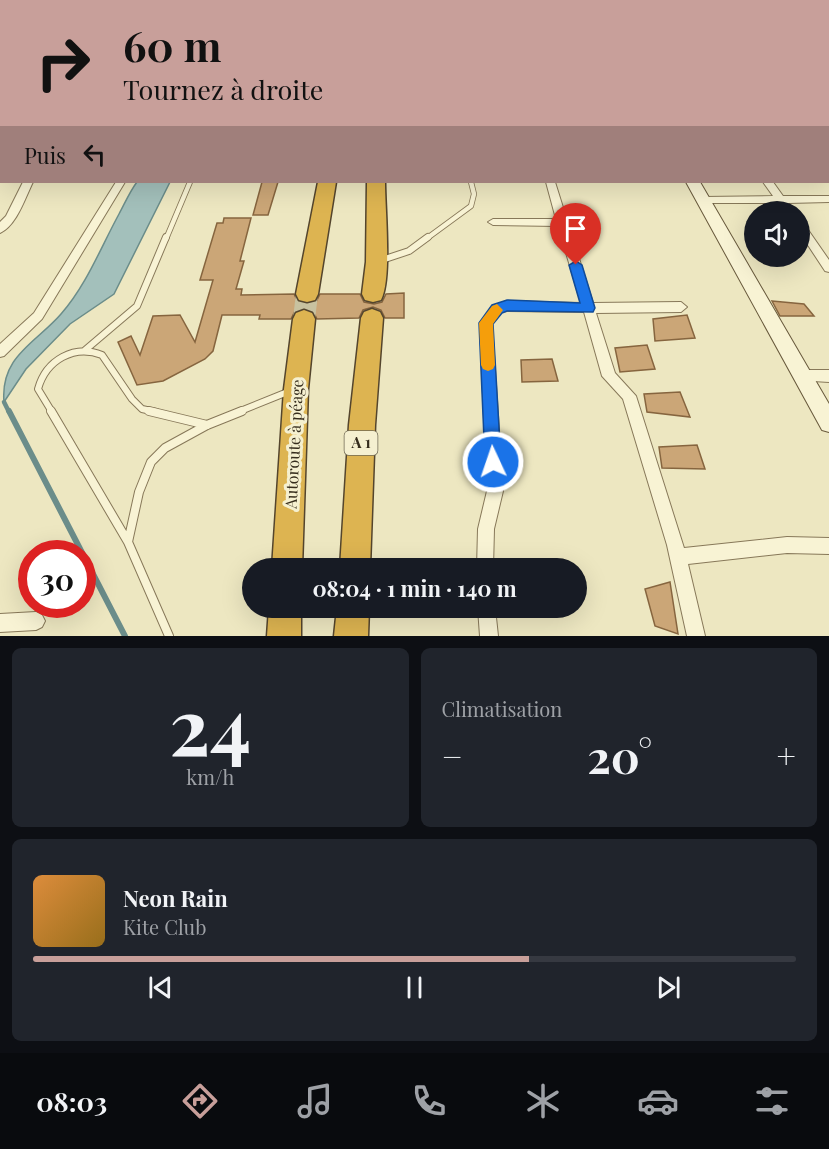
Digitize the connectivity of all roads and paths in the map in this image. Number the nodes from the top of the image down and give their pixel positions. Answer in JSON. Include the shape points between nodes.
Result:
{"nodes":[{"id":1,"x":28,"y":183,"type":"edge"},
{"id":2,"x":119,"y":183,"type":"edge"},
{"id":3,"x":190,"y":183,"type":"edge"},
{"id":4,"x":327,"y":183,"type":"edge"},
{"id":5,"x":376,"y":183,"type":"edge"},
{"id":6,"x":471,"y":183,"type":"edge"},
{"id":7,"x":550,"y":183,"type":"edge"},
{"id":8,"x":694,"y":183,"type":"edge"},
{"id":9,"x":769,"y":183,"type":"edge"},
{"id":10,"x":780,"y":199,"type":"junction"},
{"id":11,"x":829,"y":199,"type":"edge"},
{"id":12,"x":703,"y":200,"type":"junction"},
{"id":13,"x":493,"y":222,"type":"dead end"},
{"id":14,"x":563,"y":223,"type":"junction"},
{"id":15,"x":0,"y":229,"type":"edge"},
{"id":16,"x":810,"y":240,"type":"edge"},
{"id":17,"x":376,"y":262,"type":"junction"},
{"id":18,"x":829,"y":268,"type":"edge"},
{"id":19,"x":681,"y":307,"type":"dead end"},
{"id":20,"x":589,"y":308,"type":"junction"},
{"id":21,"x":84,"y":351,"type":"junction"},
{"id":22,"x":0,"y":352,"type":"edge"},
{"id":23,"x":802,"y":376,"type":"junction"},
{"id":24,"x":829,"y":376,"type":"edge"},
{"id":25,"x":296,"y":389,"type":"junction"},
{"id":26,"x":829,"y":423,"type":"edge"},
{"id":27,"x":207,"y":425,"type":"junction"},
{"id":28,"x":128,"y":542,"type":"junction"},
{"id":29,"x":829,"y":546,"type":"edge"},
{"id":30,"x":678,"y":557,"type":"junction"},
{"id":31,"x":288,"y":558,"type":"edge"},
{"id":32,"x":355,"y":558,"type":"edge"},
{"id":33,"x":484,"y":558,"type":"edge"},
{"id":34,"x":285,"y":618,"type":"edge"},
{"id":35,"x":352,"y":618,"type":"edge"},
{"id":36,"x":488,"y":618,"type":"edge"},
{"id":37,"x":36,"y":621,"type":"dead end"},
{"id":38,"x":0,"y":623,"type":"edge"},
{"id":39,"x":169,"y":636,"type":"edge"},
{"id":40,"x":284,"y":636,"type":"edge"},
{"id":41,"x":351,"y":636,"type":"edge"},
{"id":42,"x":489,"y":636,"type":"edge"},
{"id":43,"x":696,"y":636,"type":"edge"}],
"edges":[{"from":1,"to":15,"type":"street"},
{"from":2,"to":22,"type":"street","via":[[38,316]]},
{"from":3,"to":21,"type":"lane","via":[[137,306]]},
{"from":4,"to":25,"type":"highway","name":"Autoroute à péage","via":[[305,307]]},
{"from":5,"to":17,"type":"highway","number":"A 1"},
{"from":6,"to":17,"type":"lane","via":[[471,206],[409,251]]},
{"from":7,"to":14,"type":"street"},
{"from":8,"to":12,"type":"street"},
{"from":9,"to":10,"type":"street"},
{"from":10,"to":11,"type":"street"},
{"from":10,"to":12,"type":"street"},
{"from":12,"to":23,"type":"street"},
{"from":13,"to":14,"type":"street"},
{"from":14,"to":20,"type":"street"},
{"from":16,"to":18,"type":"street"},
{"from":17,"to":32,"type":"highway","number":"A 1"},
{"from":19,"to":20,"type":"street"},
{"from":20,"to":30,"type":"street","via":[[609,376],[629,396]]},
{"from":20,"to":33,"type":"street","via":[[507,306],[497,309],[486,323],[495,491],[487,513]]},
{"from":21,"to":27,"type":"lane","via":[[102,355],[142,409]]},
{"from":21,"to":28,"type":"lane","via":[[55,361],[43,371],[38,389]]},
{"from":23,"to":24,"type":"street"},
{"from":23,"to":26,"type":"street"},
{"from":25,"to":27,"type":"lane"},
{"from":25,"to":31,"type":"highway","name":"Autoroute à péage"},
{"from":27,"to":28,"type":"lane","via":[[165,448],[151,462],[139,492]]},
{"from":28,"to":39,"type":"lane"},
{"from":29,"to":30,"type":"street","via":[[787,545]]},
{"from":30,"to":43,"type":"street"},
{"from":34,"to":40,"type":"highway"},
{"from":35,"to":41,"type":"highway"},
{"from":36,"to":42,"type":"street"},
{"from":37,"to":38,"type":"street"}]}
